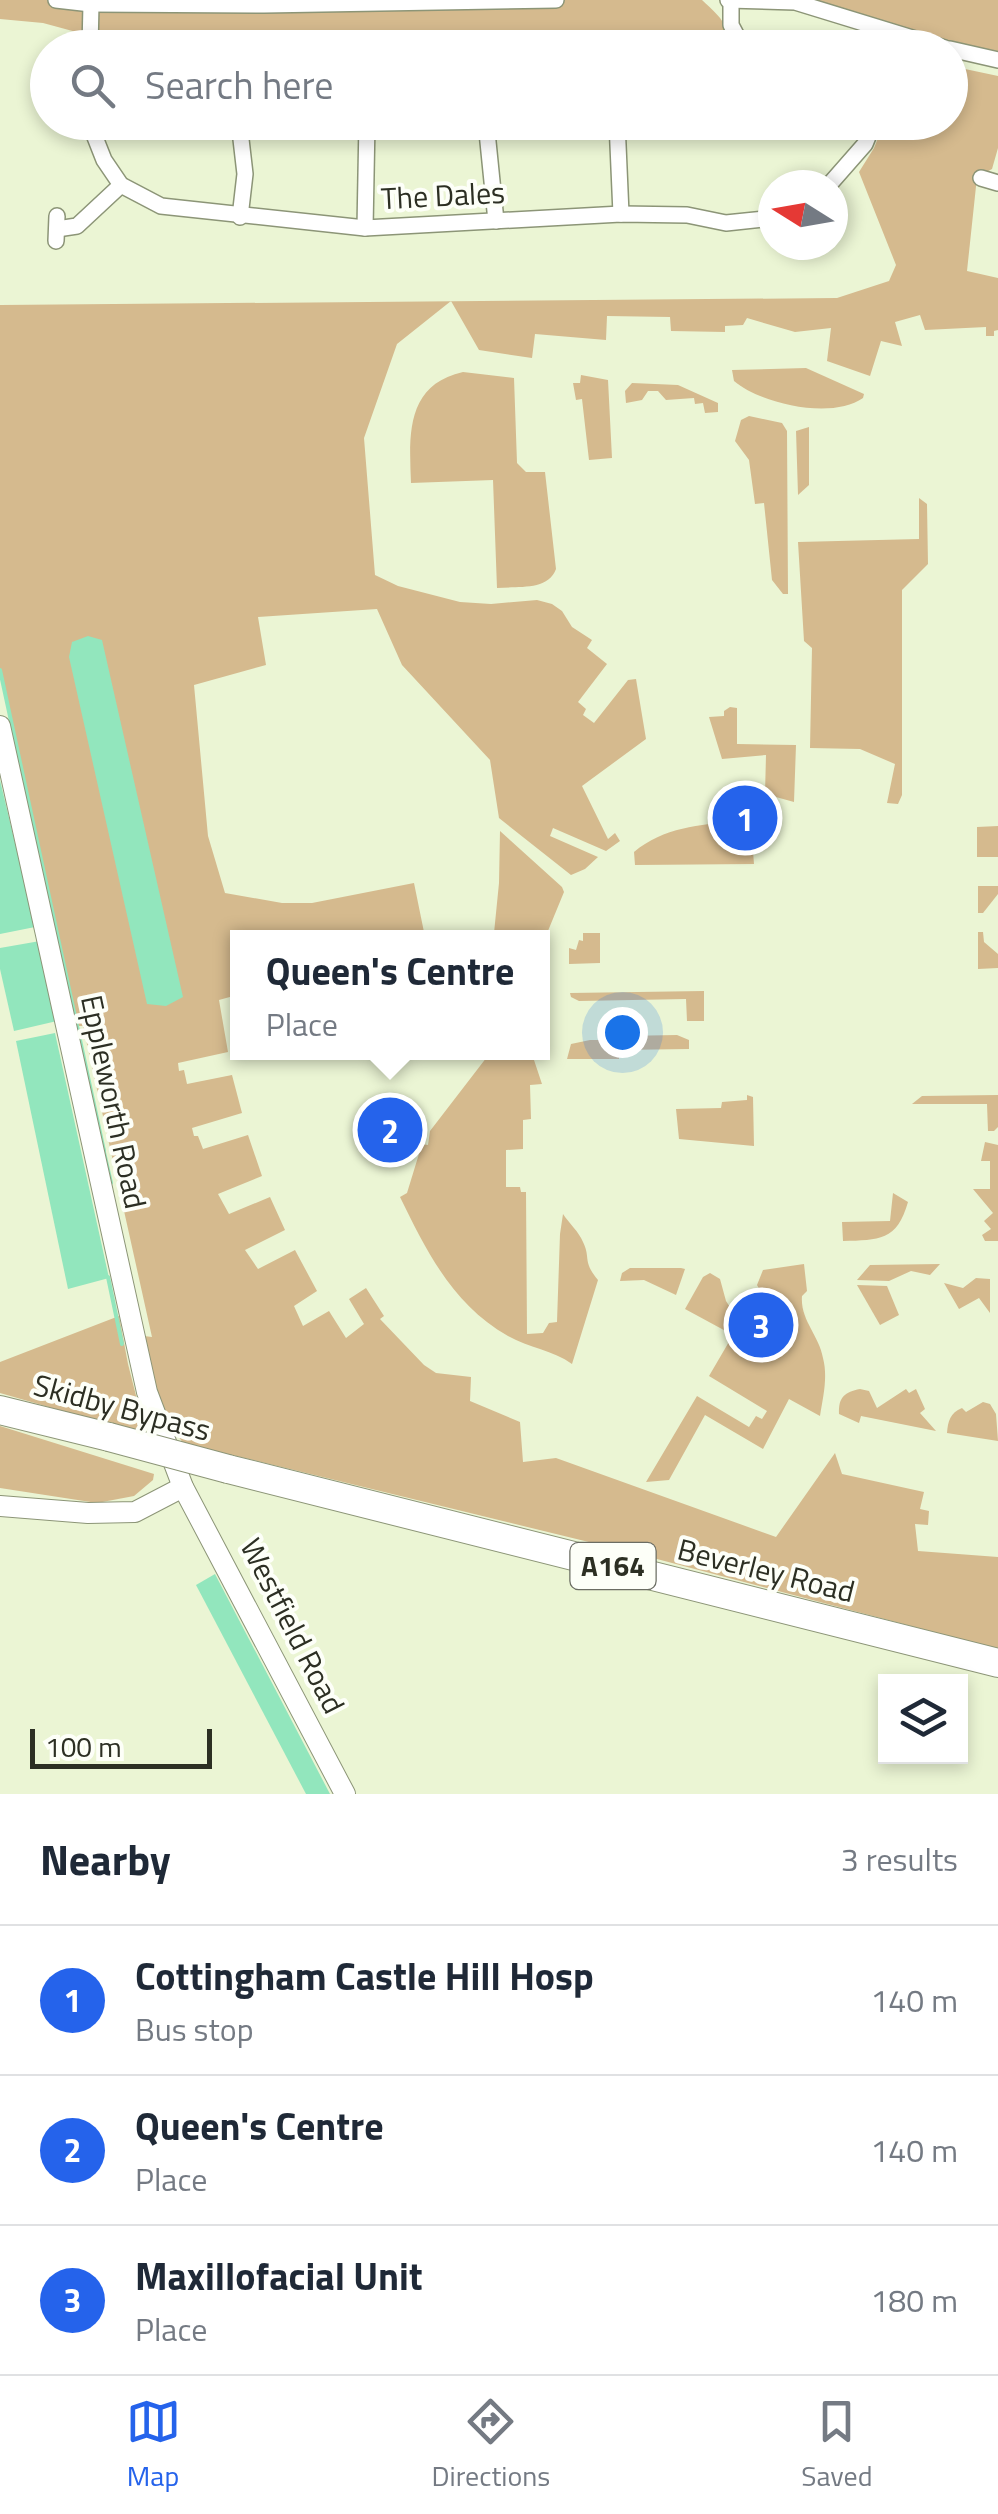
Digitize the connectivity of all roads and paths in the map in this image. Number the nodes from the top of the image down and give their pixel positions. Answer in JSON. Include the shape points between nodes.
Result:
{"nodes":[{"id":1,"x":56,"y":0,"type":"edge"},
{"id":2,"x":556,"y":0,"type":"edge"},
{"id":3,"x":729,"y":0,"type":"edge"},
{"id":4,"x":795,"y":1,"type":"edge"},
{"id":5,"x":230,"y":2,"type":"edge"},
{"id":6,"x":91,"y":4,"type":"junction"},
{"id":7,"x":90,"y":30,"type":"edge"},
{"id":8,"x":733,"y":30,"type":"edge"},
{"id":9,"x":874,"y":30,"type":"edge"},
{"id":10,"x":968,"y":53,"type":"edge"},
{"id":11,"x":998,"y":60,"type":"edge"},
{"id":12,"x":96,"y":140,"type":"edge"},
{"id":13,"x":241,"y":140,"type":"edge"},
{"id":14,"x":367,"y":140,"type":"edge"},
{"id":15,"x":488,"y":140,"type":"edge"},
{"id":16,"x":618,"y":140,"type":"edge"},
{"id":17,"x":866,"y":140,"type":"edge"},
{"id":18,"x":842,"y":170,"type":"edge"},
{"id":19,"x":121,"y":185,"type":"junction"},
{"id":20,"x":621,"y":214,"type":"junction"},
{"id":21,"x":240,"y":216,"type":"junction"},
{"id":22,"x":758,"y":220,"type":"edge"},
{"id":23,"x":496,"y":221,"type":"junction"},
{"id":24,"x":57,"y":228,"type":"dead end"},
{"id":25,"x":365,"y":228,"type":"junction"},
{"id":26,"x":0,"y":726,"type":"edge"},
{"id":27,"x":0,"y":1410,"type":"edge"},
{"id":28,"x":228,"y":1469,"type":"joint"},
{"id":29,"x":183,"y":1487,"type":"junction"},
{"id":30,"x":0,"y":1506,"type":"edge"},
{"id":31,"x":998,"y":1664,"type":"edge"},
{"id":32,"x":345,"y":1794,"type":"edge"}],
"edges":[{"from":1,"to":6,"type":"street"},
{"from":2,"to":5,"type":"street"},
{"from":3,"to":4,"type":"street"},
{"from":3,"to":8,"type":"street"},
{"from":4,"to":9,"type":"street"},
{"from":5,"to":6,"type":"street"},
{"from":6,"to":7,"type":"street"},
{"from":10,"to":11,"type":"street"},
{"from":12,"to":19,"type":"street"},
{"from":13,"to":21,"type":"street"},
{"from":14,"to":25,"type":"street"},
{"from":15,"to":23,"type":"street"},
{"from":16,"to":20,"type":"street"},
{"from":17,"to":18,"type":"street"},
{"from":19,"to":21,"type":"street","name":"The Dales","via":[[162,206]]},
{"from":19,"to":24,"type":"street","via":[[77,226]]},
{"from":20,"to":22,"type":"street","name":"The Dales"},
{"from":20,"to":23,"type":"street","name":"The Dales"},
{"from":21,"to":25,"type":"street","name":"The Dales"},
{"from":23,"to":25,"type":"street","name":"The Dales"},
{"from":26,"to":29,"type":"street","name":"Eppleworth Road","via":[[147,1392]]},
{"from":27,"to":28,"type":"highway","name":"Skidby Bypass","number":"A164","bridge":true},
{"from":28,"to":31,"type":"highway","name":"Beverley Road","number":"A164"},
{"from":29,"to":30,"type":"street","via":[[135,1512]]},
{"from":29,"to":32,"type":"street","name":"Westfield Road"}]}
